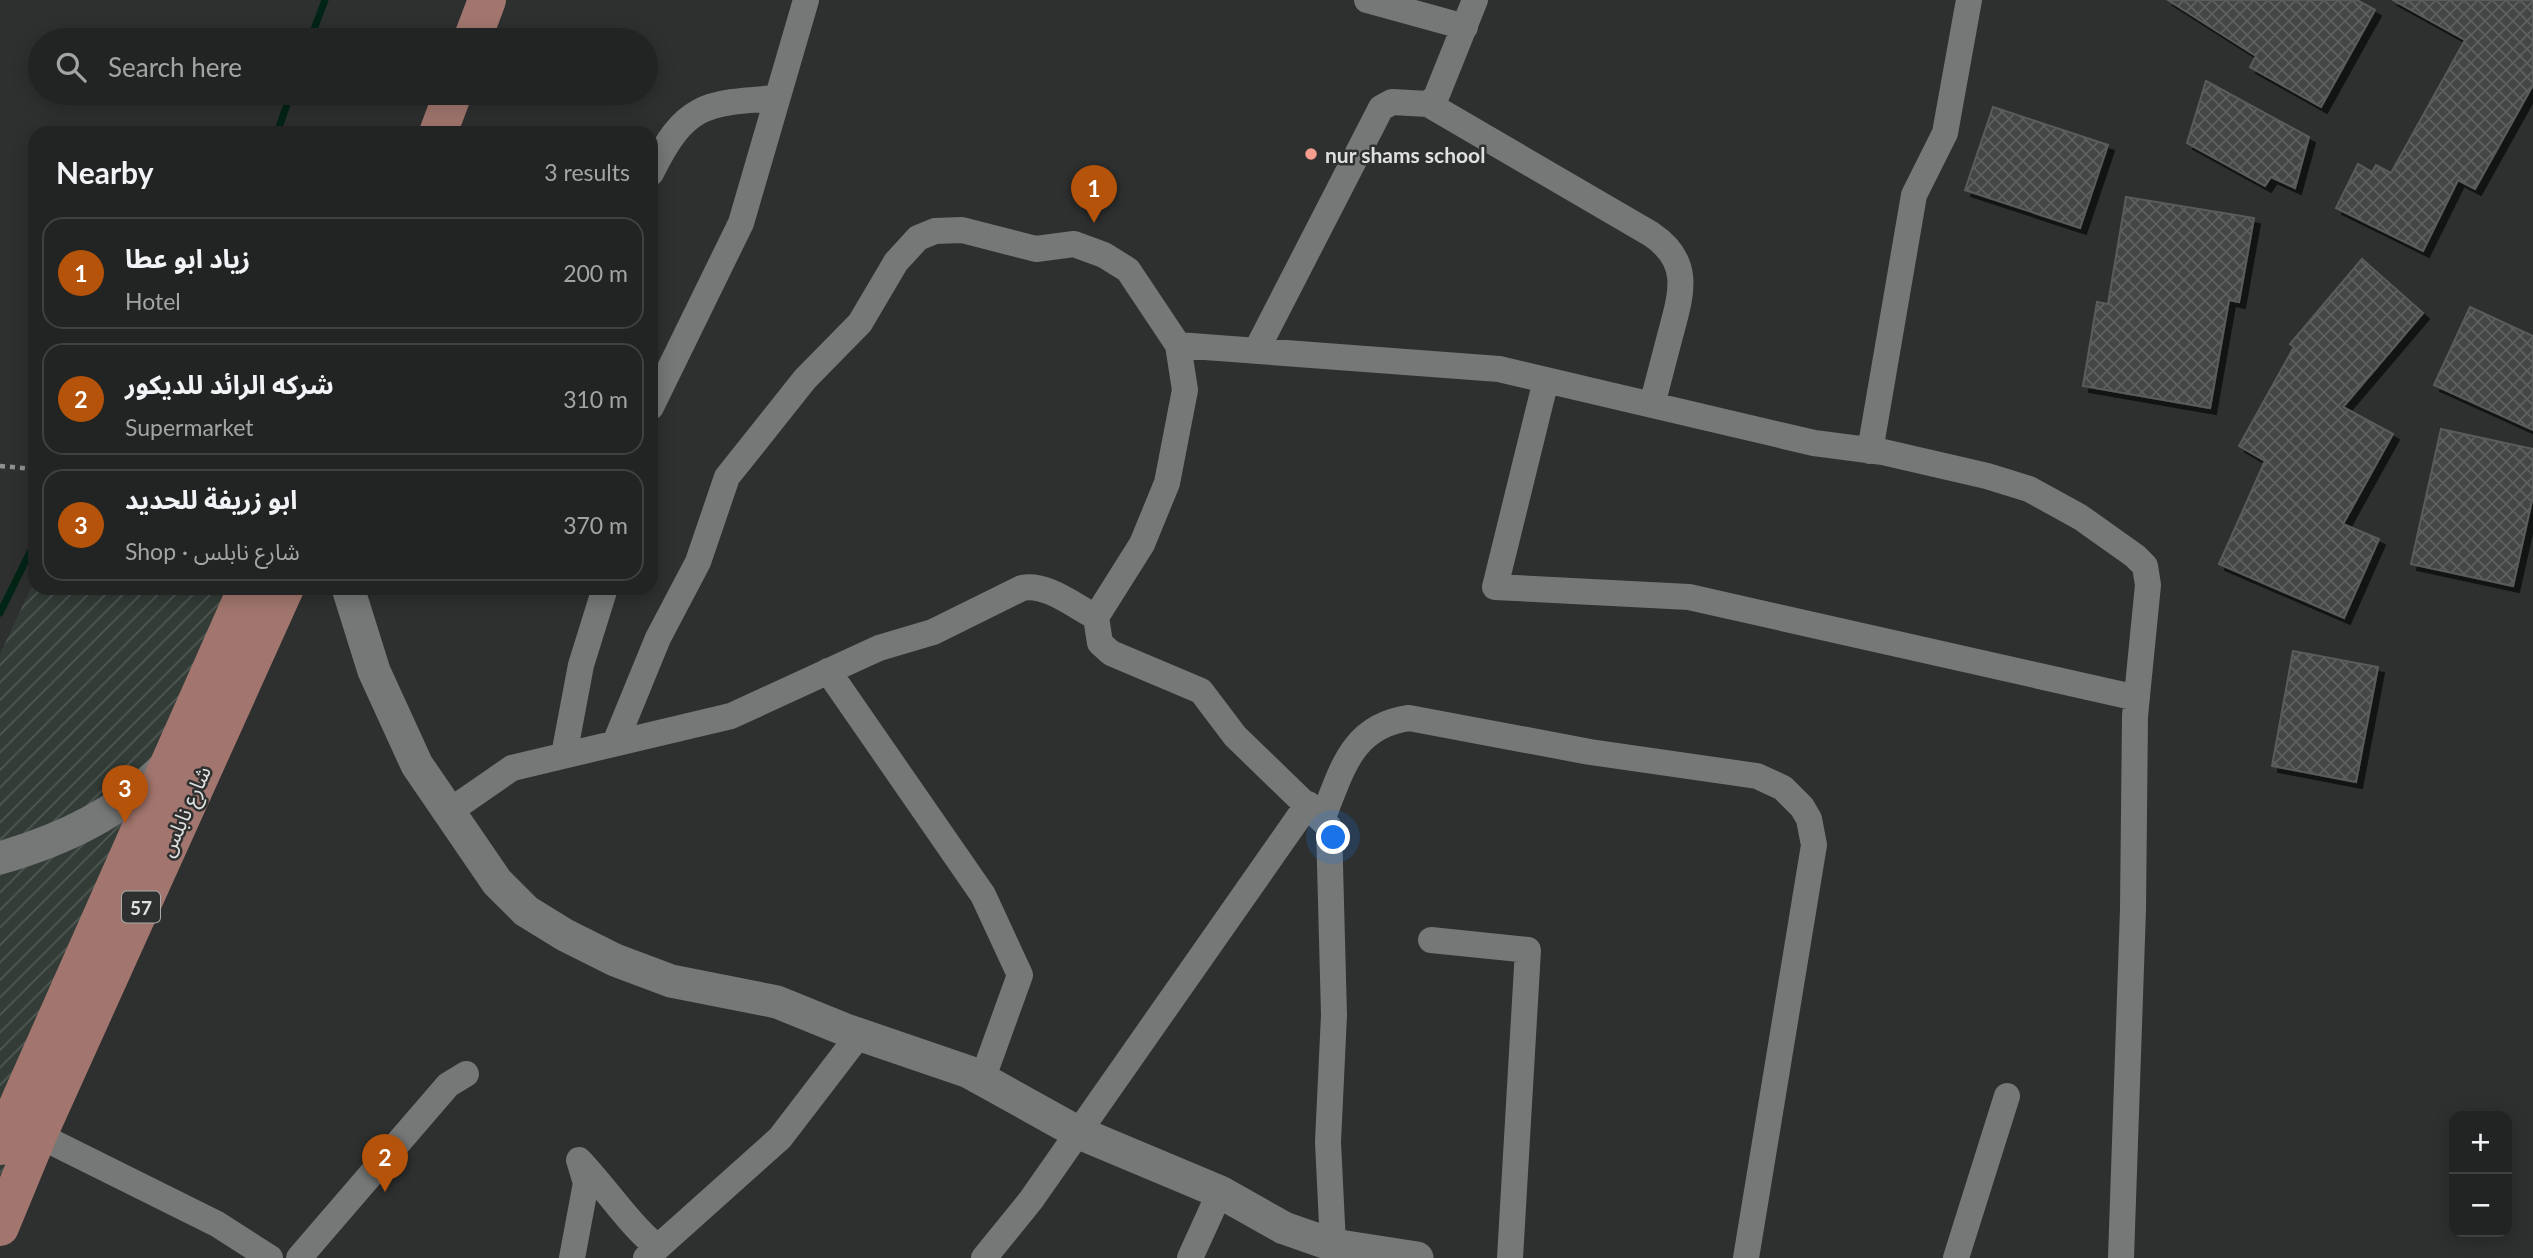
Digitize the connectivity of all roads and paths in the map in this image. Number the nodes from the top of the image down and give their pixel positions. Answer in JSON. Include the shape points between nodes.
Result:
{"nodes":[{"id":1,"x":487,"y":0,"type":"edge"},
{"id":2,"x":513,"y":0,"type":"edge"},
{"id":3,"x":806,"y":0,"type":"edge"},
{"id":4,"x":1367,"y":0,"type":"edge"},
{"id":5,"x":1475,"y":0,"type":"edge"},
{"id":6,"x":1969,"y":0,"type":"edge"},
{"id":7,"x":1465,"y":27,"type":"junction"},
{"id":8,"x":476,"y":28,"type":"edge"},
{"id":9,"x":503,"y":28,"type":"edge"},
{"id":10,"x":777,"y":97,"type":"junction"},
{"id":11,"x":1428,"y":104,"type":"junction"},
{"id":12,"x":448,"y":105,"type":"edge"},
{"id":13,"x":477,"y":105,"type":"edge"},
{"id":14,"x":441,"y":126,"type":"edge"},
{"id":15,"x":469,"y":126,"type":"edge"},
{"id":16,"x":658,"y":160,"type":"edge"},
{"id":17,"x":1178,"y":345,"type":"junction"},
{"id":18,"x":1256,"y":351,"type":"junction"},
{"id":19,"x":1546,"y":380,"type":"junction"},
{"id":20,"x":658,"y":393,"type":"edge"},
{"id":21,"x":1652,"y":405,"type":"junction"},
{"id":22,"x":1870,"y":451,"type":"junction"},
{"id":23,"x":0,"y":466,"type":"edge"},
{"id":24,"x":28,"y":468,"type":"edge"},
{"id":25,"x":244,"y":595,"type":"edge"},
{"id":26,"x":282,"y":595,"type":"edge"},
{"id":27,"x":350,"y":595,"type":"edge"},
{"id":28,"x":603,"y":595,"type":"edge"},
{"id":29,"x":1096,"y":617,"type":"junction"},
{"id":30,"x":828,"y":671,"type":"junction"},
{"id":31,"x":2137,"y":698,"type":"junction"},
{"id":32,"x":615,"y":743,"type":"junction"},
{"id":33,"x":564,"y":755,"type":"junction"},
{"id":34,"x":170,"y":762,"type":"junction"},
{"id":35,"x":1315,"y":811,"type":"junction"},
{"id":36,"x":447,"y":813,"type":"junction"},
{"id":37,"x":137,"y":838,"type":"junction"},
{"id":38,"x":47,"y":844,"type":"junction"},
{"id":39,"x":0,"y":858,"type":"edge"},
{"id":40,"x":1431,"y":940,"type":"dead end"},
{"id":41,"x":859,"y":1035,"type":"junction"},
{"id":42,"x":466,"y":1074,"type":"dead end"},
{"id":43,"x":982,"y":1080,"type":"junction"},
{"id":44,"x":2007,"y":1096,"type":"dead end"},
{"id":45,"x":1077,"y":1132,"type":"junction"},
{"id":46,"x":38,"y":1135,"type":"junction"},
{"id":47,"x":0,"y":1146,"type":"edge"},
{"id":48,"x":1220,"y":1192,"type":"junction"},
{"id":49,"x":0,"y":1227,"type":"edge"},
{"id":50,"x":1333,"y":1245,"type":"junction"},
{"id":51,"x":651,"y":1253,"type":"edge"},
{"id":52,"x":270,"y":1258,"type":"edge"},
{"id":53,"x":299,"y":1258,"type":"edge"},
{"id":54,"x":572,"y":1258,"type":"edge"},
{"id":55,"x":984,"y":1258,"type":"edge"},
{"id":56,"x":1190,"y":1258,"type":"edge"},
{"id":57,"x":1417,"y":1258,"type":"edge"},
{"id":58,"x":1510,"y":1258,"type":"edge"},
{"id":59,"x":1746,"y":1258,"type":"edge"},
{"id":60,"x":1956,"y":1258,"type":"edge"},
{"id":61,"x":2121,"y":1258,"type":"edge"}],
"edges":[{"from":1,"to":8,"type":"main road"},
{"from":2,"to":9,"type":"main road"},
{"from":3,"to":10,"type":"street"},
{"from":4,"to":7,"type":"street"},
{"from":5,"to":7,"type":"street"},
{"from":6,"to":22,"type":"street","via":[[1945,133],[1914,195]]},
{"from":7,"to":11,"type":"street","via":[[1436,97]]},
{"from":10,"to":16,"type":"street","via":[[729,101],[697,112],[674,131]]},
{"from":10,"to":20,"type":"street","via":[[741,223]]},
{"from":11,"to":18,"type":"street","via":[[1392,102],[1381,108]]},
{"from":11,"to":21,"type":"street","via":[[1668,248],[1681,276],[1681,298]]},
{"from":12,"to":14,"type":"main road"},
{"from":13,"to":15,"type":"main road"},
{"from":17,"to":18,"type":"street"},
{"from":17,"to":29,"type":"street","via":[[1185,390],[1167,482],[1142,544]]},
{"from":17,"to":32,"type":"street","via":[[1128,270],[1104,255],[1074,244],[1026,247],[962,230],[918,237],[896,262],[860,323],[805,379],[727,477],[698,562],[658,638]]},
{"from":18,"to":19,"type":"street","via":[[1440,363]]},
{"from":19,"to":21,"type":"street"},
{"from":19,"to":31,"type":"street","via":[[1495,587],[1689,597]]},
{"from":21,"to":22,"type":"street","via":[[1814,443]]},
{"from":22,"to":31,"type":"street","via":[[2029,489],[2080,517],[2135,556],[2145,566],[2148,585]]},
{"from":23,"to":24,"type":"path"},
{"from":25,"to":34,"type":"main road","name":"شارع نابلس","number":"57"},
{"from":26,"to":46,"type":"main road","name":"شارع نابلس","number":"57"},
{"from":27,"to":36,"type":"street","via":[[390,709]]},
{"from":28,"to":33,"type":"street","via":[[582,665]]},
{"from":29,"to":30,"type":"street","via":[[1046,590],[1022,588],[933,632],[879,648]]},
{"from":29,"to":35,"type":"street","via":[[1100,643],[1111,653],[1201,691],[1235,736]]},
{"from":30,"to":32,"type":"street","via":[[731,716]]},
{"from":30,"to":43,"type":"street","via":[[983,895],[1020,975]]},
{"from":31,"to":61,"type":"street"},
{"from":32,"to":33,"type":"street"},
{"from":33,"to":36,"type":"street","via":[[512,768]]},
{"from":34,"to":37,"type":"main road","name":"شارع نابلس","number":"57"},
{"from":34,"to":38,"type":"street","via":[[117,808]]},
{"from":35,"to":45,"type":"street"},
{"from":35,"to":50,"type":"street","via":[[1332,836],[1334,1015],[1328,1142]]},
{"from":35,"to":59,"type":"street","via":[[1360,740],[1382,724],[1409,719],[1757,776],[1794,797],[1808,818],[1814,845]]},
{"from":36,"to":41,"type":"street","via":[[497,882],[526,911],[565,935],[671,981],[777,1002]]},
{"from":37,"to":38,"type":"street"},
{"from":37,"to":47,"type":"main road","name":"شارع نابلس","number":"57"},
{"from":38,"to":39,"type":"street"},
{"from":40,"to":58,"type":"street","via":[[1528,950]]},
{"from":41,"to":43,"type":"street"},
{"from":41,"to":51,"type":"street","via":[[780,1138]]},
{"from":42,"to":53,"type":"street","via":[[448,1085]]},
{"from":43,"to":45,"type":"street"},
{"from":44,"to":60,"type":"street"},
{"from":45,"to":48,"type":"street"},
{"from":45,"to":55,"type":"street"},
{"from":46,"to":49,"type":"main road","name":"شارع نابلس","number":"57"},
{"from":46,"to":52,"type":"street","via":[[217,1224]]},
{"from":48,"to":50,"type":"street","via":[[1284,1228]]},
{"from":48,"to":56,"type":"street"},
{"from":50,"to":57,"type":"street"},
{"from":51,"to":54,"type":"street","via":[[604,1186],[579,1160],[586,1182]]}]}
